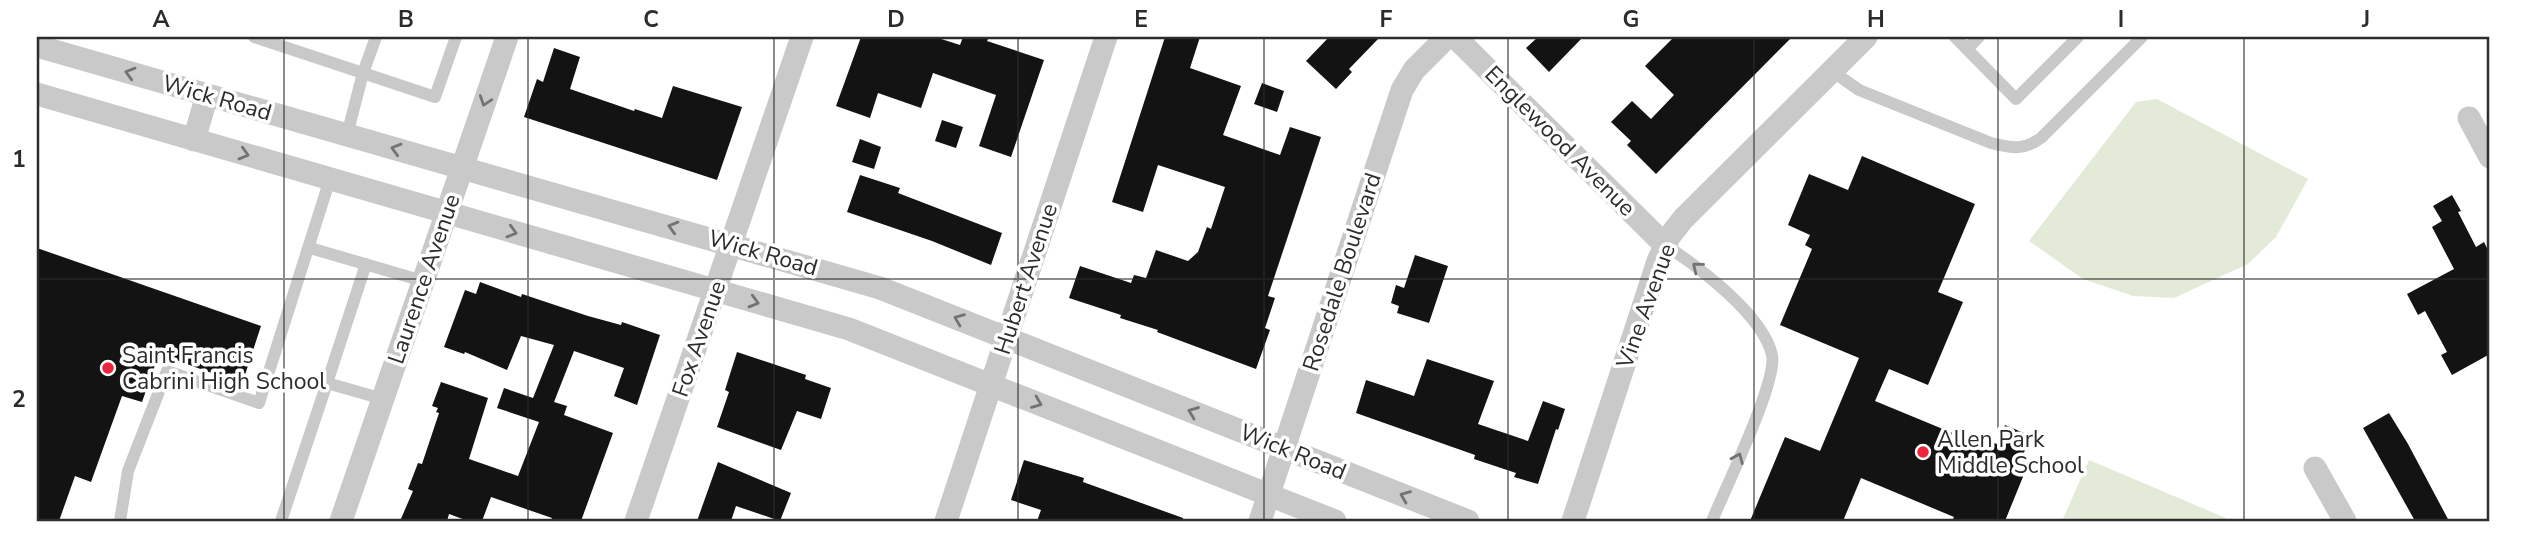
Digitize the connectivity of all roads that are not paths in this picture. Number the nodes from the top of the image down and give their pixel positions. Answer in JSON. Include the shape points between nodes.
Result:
{"nodes":[{"id":1,"x":254,"y":37,"type":"edge"},
{"id":2,"x":376,"y":37,"type":"edge"},
{"id":3,"x":456,"y":37,"type":"edge"},
{"id":4,"x":507,"y":37,"type":"edge"},
{"id":5,"x":802,"y":37,"type":"edge"},
{"id":6,"x":1106,"y":37,"type":"edge"},
{"id":7,"x":1447,"y":37,"type":"edge"},
{"id":8,"x":1455,"y":37,"type":"edge"},
{"id":9,"x":1866,"y":37,"type":"edge"},
{"id":10,"x":1955,"y":37,"type":"edge"},
{"id":11,"x":1979,"y":37,"type":"edge"},
{"id":12,"x":2078,"y":37,"type":"edge"},
{"id":13,"x":2142,"y":37,"type":"edge"},
{"id":14,"x":37,"y":46,"type":"edge"},
{"id":15,"x":1967,"y":49,"type":"junction"},
{"id":16,"x":1832,"y":71,"type":"junction"},
{"id":17,"x":363,"y":73,"type":"junction"},
{"id":18,"x":37,"y":94,"type":"edge"},
{"id":19,"x":207,"y":95,"type":"junction"},
{"id":20,"x":2469,"y":118,"type":"dead end"},
{"id":21,"x":346,"y":135,"type":"junction"},
{"id":22,"x":194,"y":139,"type":"junction"},
{"id":23,"x":2490,"y":157,"type":"edge"},
{"id":24,"x":462,"y":168,"type":"junction"},
{"id":25,"x":330,"y":179,"type":"junction"},
{"id":26,"x":447,"y":213,"type":"junction"},
{"id":27,"x":731,"y":244,"type":"junction"},
{"id":28,"x":1665,"y":245,"type":"junction"},
{"id":29,"x":310,"y":248,"type":"junction"},
{"id":30,"x":366,"y":264,"type":"junction"},
{"id":31,"x":423,"y":281,"type":"junction"},
{"id":32,"x":715,"y":290,"type":"junction"},
{"id":33,"x":1006,"y":338,"type":"junction"},
{"id":34,"x":327,"y":383,"type":"junction"},
{"id":35,"x":991,"y":385,"type":"junction"},
{"id":36,"x":383,"y":399,"type":"junction"},
{"id":37,"x":1284,"y":448,"type":"junction"},
{"id":38,"x":2315,"y":468,"type":"dead end"},
{"id":39,"x":1268,"y":495,"type":"junction"},
{"id":40,"x":120,"y":521,"type":"edge"},
{"id":41,"x":281,"y":521,"type":"edge"},
{"id":42,"x":341,"y":521,"type":"edge"},
{"id":43,"x":636,"y":521,"type":"edge"},
{"id":44,"x":946,"y":521,"type":"edge"},
{"id":45,"x":1260,"y":521,"type":"edge"},
{"id":46,"x":1335,"y":521,"type":"edge"},
{"id":47,"x":1468,"y":521,"type":"edge"},
{"id":48,"x":1573,"y":521,"type":"edge"},
{"id":49,"x":1712,"y":521,"type":"edge"},
{"id":50,"x":2344,"y":521,"type":"edge"}],
"edges":[{"from":1,"to":17,"type":"lane"},
{"from":2,"to":17,"type":"lane"},
{"from":3,"to":17,"type":"lane","via":[[435,97]]},
{"from":4,"to":24,"type":"street","name":"Laurence Avenue","one_way":true},
{"from":5,"to":27,"type":"street","name":"Fox Avenue"},
{"from":6,"to":33,"type":"street","name":"Hubert Avenue"},
{"from":7,"to":37,"type":"street","name":"Rosedale Boulevard","via":[[1414,70],[1402,90]]},
{"from":8,"to":28,"type":"street","name":"Englewood Avenue"},
{"from":9,"to":16,"type":"street","name":"Vine Avenue"},
{"from":10,"to":15,"type":"lane"},
{"from":11,"to":15,"type":"lane"},
{"from":12,"to":15,"type":"lane","via":[[2016,99]]},
{"from":13,"to":16,"type":"lane","via":[[2040,138],[2029,147],[2012,149],[1859,90]]},
{"from":19,"to":14,"type":"street","name":"Wick Road","one_way":true},
{"from":16,"to":28,"type":"street","name":"Vine Avenue","via":[[1683,219]]},
{"from":17,"to":21,"type":"lane"},
{"from":18,"to":22,"type":"street","name":"Wick Road"},
{"from":19,"to":21,"type":"street","name":"Wick Road"},
{"from":19,"to":22,"type":"street"},
{"from":20,"to":23,"type":"street"},
{"from":24,"to":21,"type":"street","name":"Wick Road","one_way":true},
{"from":22,"to":25,"type":"street","name":"Wick Road","one_way":true},
{"from":24,"to":26,"type":"street","name":"Laurence Avenue"},
{"from":27,"to":24,"type":"street","name":"Wick Road","one_way":true},
{"from":25,"to":26,"type":"street","name":"Wick Road"},
{"from":25,"to":29,"type":"lane"},
{"from":26,"to":31,"type":"street","name":"Laurence Avenue"},
{"from":26,"to":32,"type":"street","name":"Wick Road","one_way":true},
{"from":27,"to":32,"type":"street","name":"Fox Avenue"},
{"from":33,"to":27,"type":"street","name":"Wick Road","one_way":true,"via":[[880,288]]},
{"from":28,"to":48,"type":"street","name":"Vine Avenue"},
{"from":49,"to":28,"type":"lane","one_way":true,"via":[[1768,388],[1773,358],[1748,312],[1697,266]]},
{"from":29,"to":30,"type":"lane"},
{"from":29,"to":40,"type":"lane","via":[[259,403],[167,370],[128,471]]},
{"from":30,"to":31,"type":"lane"},
{"from":30,"to":34,"type":"lane"},
{"from":31,"to":36,"type":"street","name":"Laurence Avenue"},
{"from":32,"to":35,"type":"street","name":"Wick Road","one_way":true,"via":[[849,329]]},
{"from":32,"to":43,"type":"street","name":"Fox Avenue"},
{"from":33,"to":35,"type":"street","name":"Hubert Avenue"},
{"from":37,"to":33,"type":"street","name":"Wick Road","one_way":true},
{"from":34,"to":36,"type":"lane"},
{"from":34,"to":41,"type":"lane"},
{"from":35,"to":39,"type":"street","name":"Wick Road","one_way":true},
{"from":35,"to":44,"type":"street","name":"Hubert Avenue"},
{"from":36,"to":42,"type":"street","name":"Laurence Avenue"},
{"from":37,"to":39,"type":"street","name":"Rosedale Boulevard"},
{"from":47,"to":37,"type":"street","name":"Wick Road","one_way":true},
{"from":38,"to":50,"type":"street"},
{"from":39,"to":45,"type":"street","name":"Rosedale Boulevard"},
{"from":39,"to":46,"type":"street","name":"Wick Road"}]}
